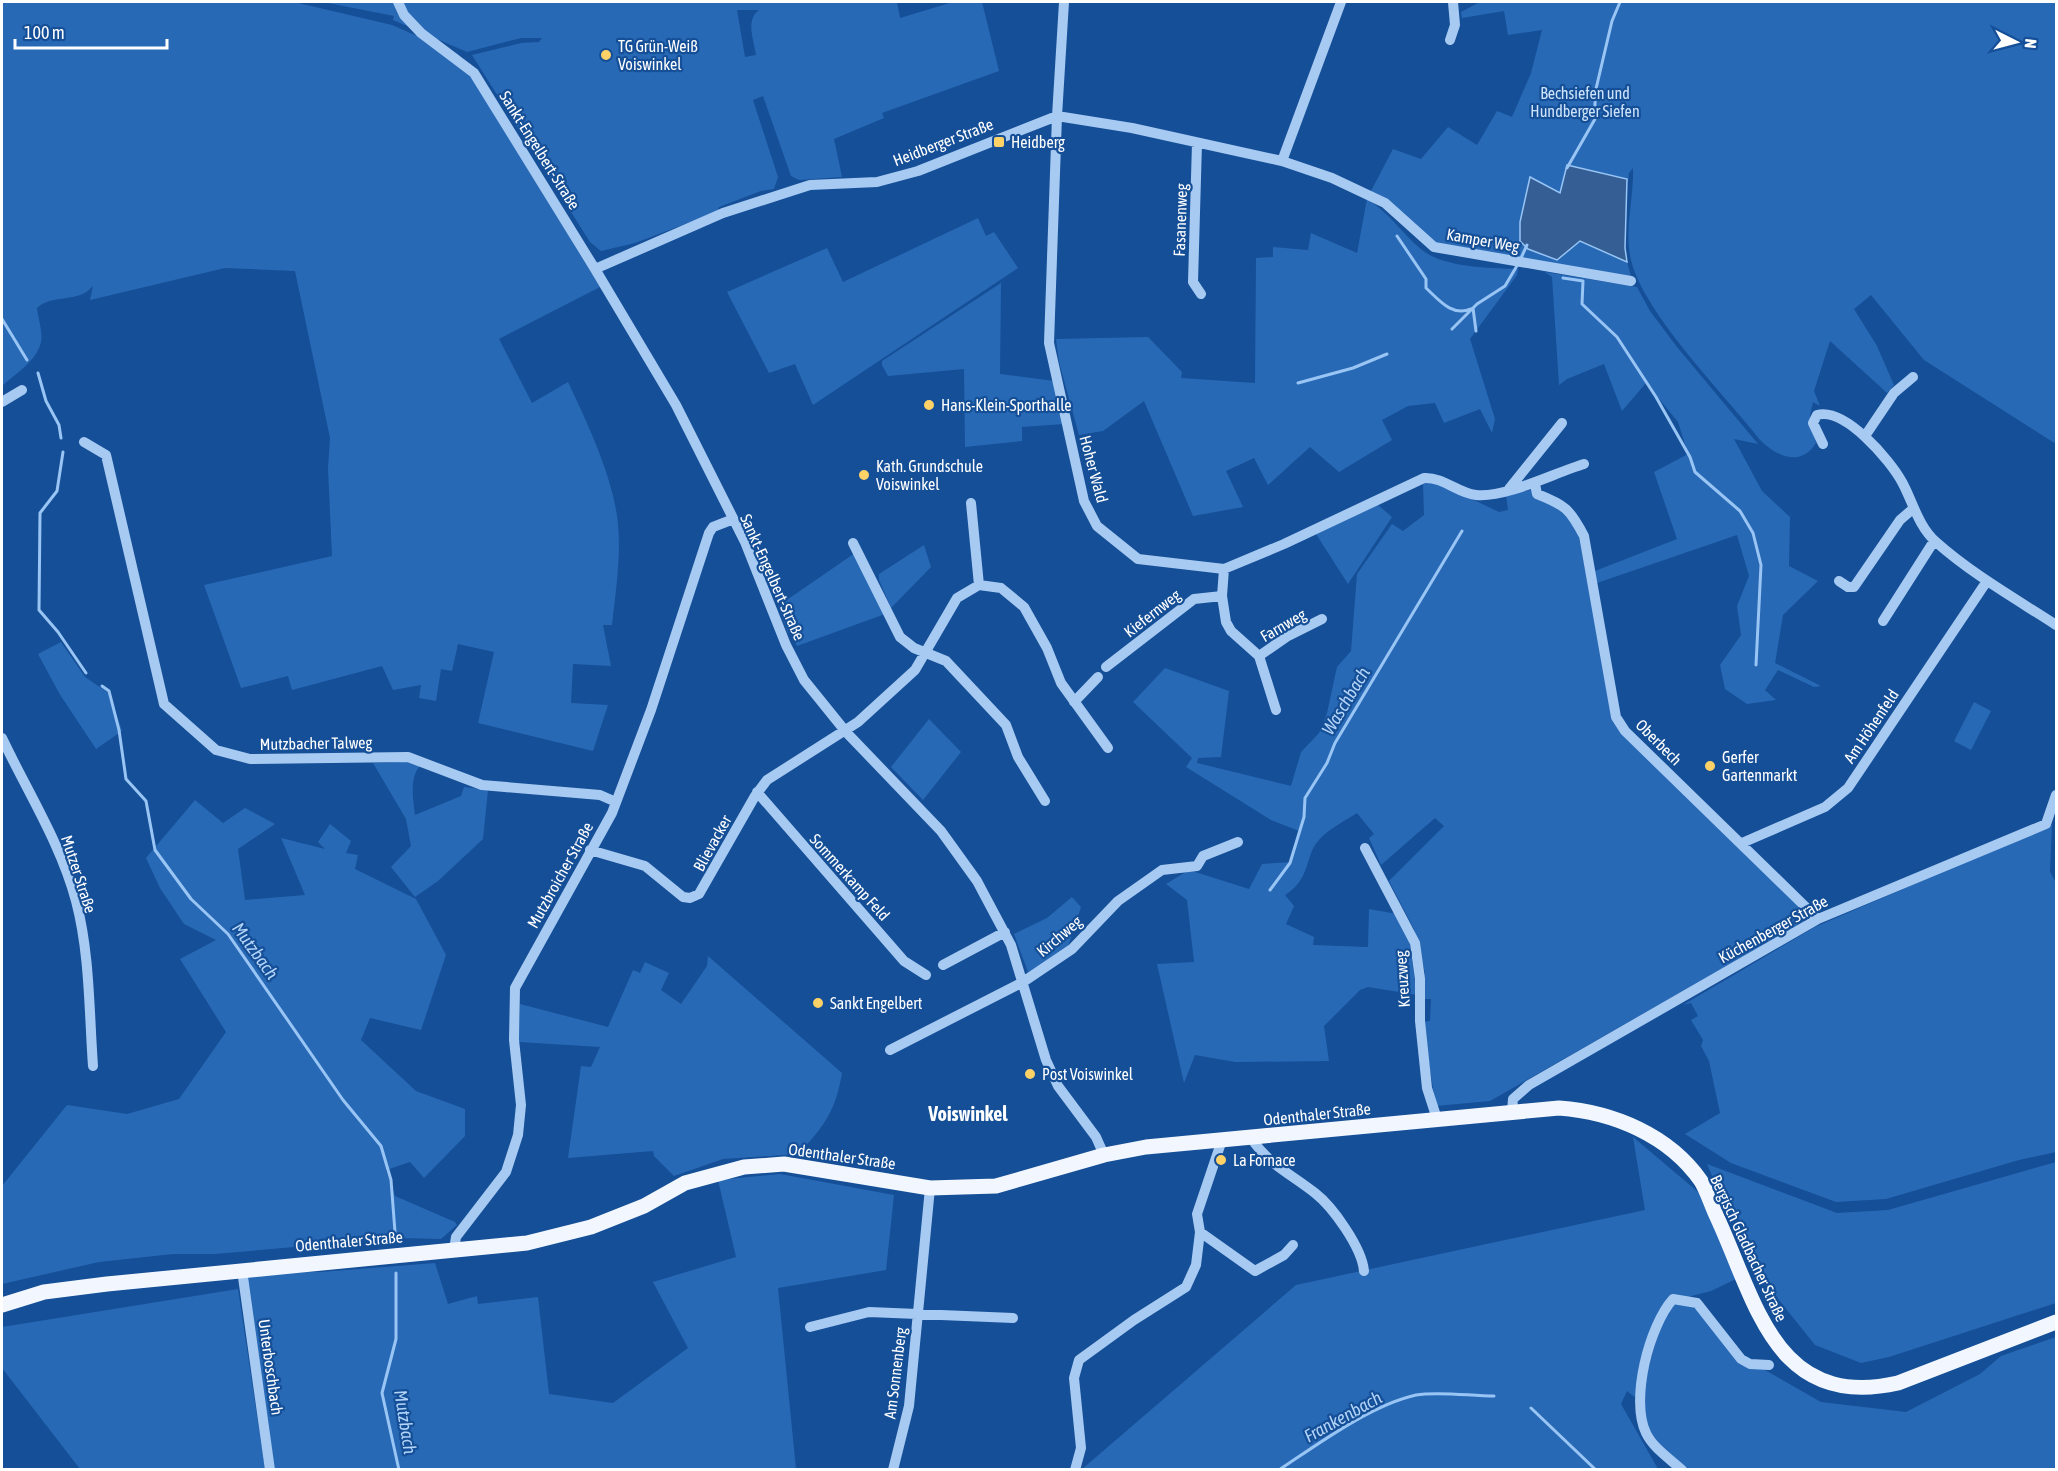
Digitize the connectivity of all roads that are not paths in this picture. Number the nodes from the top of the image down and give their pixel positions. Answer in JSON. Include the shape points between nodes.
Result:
{"nodes":[{"id":1,"x":398,"y":2,"type":"edge"},
{"id":2,"x":1064,"y":2,"type":"edge"},
{"id":3,"x":1341,"y":2,"type":"edge"},
{"id":4,"x":1453,"y":2,"type":"edge"},
{"id":5,"x":1450,"y":40,"type":"dead end"},
{"id":6,"x":1057,"y":116,"type":"junction"},
{"id":7,"x":1197,"y":143,"type":"junction"},
{"id":8,"x":1282,"y":161,"type":"junction"},
{"id":9,"x":595,"y":269,"type":"junction"},
{"id":10,"x":1631,"y":281,"type":"dead end"},
{"id":11,"x":1201,"y":294,"type":"dead end"},
{"id":12,"x":1913,"y":377,"type":"dead end"},
{"id":13,"x":22,"y":390,"type":"dead end"},
{"id":14,"x":2,"y":402,"type":"edge"},
{"id":15,"x":1562,"y":423,"type":"dead end"},
{"id":16,"x":1865,"y":436,"type":"junction"},
{"id":17,"x":84,"y":442,"type":"dead end"},
{"id":18,"x":1823,"y":444,"type":"dead end"},
{"id":19,"x":1584,"y":464,"type":"dead end"},
{"id":20,"x":1535,"y":484,"type":"junction"},
{"id":21,"x":1509,"y":489,"type":"junction"},
{"id":22,"x":971,"y":503,"type":"dead end"},
{"id":23,"x":1914,"y":508,"type":"junction"},
{"id":24,"x":731,"y":520,"type":"junction"},
{"id":25,"x":1934,"y":541,"type":"junction"},
{"id":26,"x":854,"y":543,"type":"dead end"},
{"id":27,"x":1224,"y":569,"type":"junction"},
{"id":28,"x":1987,"y":580,"type":"junction"},
{"id":29,"x":1839,"y":581,"type":"dead end"},
{"id":30,"x":980,"y":585,"type":"junction"},
{"id":31,"x":1221,"y":597,"type":"junction"},
{"id":32,"x":1322,"y":619,"type":"dead end"},
{"id":33,"x":1883,"y":621,"type":"dead end"},
{"id":34,"x":2056,"y":626,"type":"edge"},
{"id":35,"x":927,"y":653,"type":"junction"},
{"id":36,"x":1259,"y":656,"type":"junction"},
{"id":37,"x":1106,"y":667,"type":"dead end"},
{"id":38,"x":1098,"y":677,"type":"dead end"},
{"id":39,"x":1074,"y":702,"type":"junction"},
{"id":40,"x":1276,"y":710,"type":"dead end"},
{"id":41,"x":846,"y":732,"type":"junction"},
{"id":42,"x":2,"y":738,"type":"edge"},
{"id":43,"x":1108,"y":748,"type":"dead end"},
{"id":44,"x":758,"y":792,"type":"junction"},
{"id":45,"x":2056,"y":795,"type":"edge"},
{"id":46,"x":1045,"y":801,"type":"dead end"},
{"id":47,"x":616,"y":802,"type":"junction"},
{"id":48,"x":2051,"y":822,"type":"edge"},
{"id":49,"x":1238,"y":842,"type":"dead end"},
{"id":50,"x":1742,"y":843,"type":"junction"},
{"id":51,"x":1365,"y":848,"type":"dead end"},
{"id":52,"x":590,"y":850,"type":"junction"},
{"id":53,"x":1818,"y":919,"type":"junction"},
{"id":54,"x":1005,"y":932,"type":"junction"},
{"id":55,"x":943,"y":964,"type":"dead end"},
{"id":56,"x":926,"y":975,"type":"dead end"},
{"id":57,"x":1023,"y":982,"type":"junction"},
{"id":58,"x":890,"y":1050,"type":"dead end"},
{"id":59,"x":93,"y":1066,"type":"dead end"},
{"id":60,"x":1512,"y":1111,"type":"junction"},
{"id":61,"x":1437,"y":1119,"type":"junction"},
{"id":62,"x":1251,"y":1138,"type":"junction"},
{"id":63,"x":1222,"y":1140,"type":"junction"},
{"id":64,"x":1104,"y":1155,"type":"junction"},
{"id":65,"x":1676,"y":1156,"type":"joint"},
{"id":66,"x":930,"y":1188,"type":"junction"},
{"id":67,"x":1200,"y":1232,"type":"junction"},
{"id":68,"x":1293,"y":1245,"type":"dead end"},
{"id":69,"x":454,"y":1250,"type":"junction"},
{"id":70,"x":242,"y":1270,"type":"junction"},
{"id":71,"x":1364,"y":1271,"type":"dead end"},
{"id":72,"x":2,"y":1305,"type":"edge"},
{"id":73,"x":917,"y":1315,"type":"junction"},
{"id":74,"x":1013,"y":1318,"type":"dead end"},
{"id":75,"x":2056,"y":1322,"type":"edge"},
{"id":76,"x":810,"y":1327,"type":"dead end"},
{"id":77,"x":1769,"y":1365,"type":"dead end"},
{"id":78,"x":270,"y":1470,"type":"edge"},
{"id":79,"x":893,"y":1470,"type":"edge"},
{"id":80,"x":1075,"y":1470,"type":"edge"},
{"id":81,"x":1682,"y":1470,"type":"edge"}],
"edges":[{"from":1,"to":9,"type":"street","name":"Sankt-Engelbert-Straße","via":[[421,33],[474,73]]},
{"from":2,"to":6,"type":"street"},
{"from":3,"to":8,"type":"street"},
{"from":4,"to":5,"type":"street","via":[[1455,24]]},
{"from":6,"to":7,"type":"street","name":"Kamper Weg"},
{"from":6,"to":9,"type":"street","name":"Heidberger Straße","via":[[918,171],[877,182],[810,185],[723,213]]},
{"from":6,"to":27,"type":"street","name":"Hoher Wald","via":[[1049,343],[1084,501],[1097,526],[1138,559]]},
{"from":7,"to":8,"type":"street","name":"Kamper Weg"},
{"from":7,"to":11,"type":"street","name":"Fasanenweg","via":[[1193,282]]},
{"from":8,"to":10,"type":"street","name":"Kamper Weg","via":[[1332,178],[1385,203],[1434,247]]},
{"from":9,"to":24,"type":"street","name":"Sankt-Engelbert-Straße","via":[[676,405]]},
{"from":12,"to":16,"type":"street","via":[[1894,393]]},
{"from":13,"to":14,"type":"street"},
{"from":15,"to":21,"type":"street"},
{"from":16,"to":18,"type":"street","via":[[1834,414],[1822,414],[1817,415],[1814,423]]},
{"from":16,"to":23,"type":"street","via":[[1902,481]]},
{"from":17,"to":47,"type":"street","name":"Mutzbacher Talweg","via":[[106,455],[165,704],[216,750],[250,759],[408,757],[482,785],[600,795]]},
{"from":19,"to":20,"type":"street","via":[[1558,471]]},
{"from":20,"to":21,"type":"street"},
{"from":20,"to":50,"type":"street","name":"Oberbech","via":[[1537,494],[1553,499],[1573,514],[1584,536],[1616,717],[1625,731]]},
{"from":21,"to":27,"type":"street","name":"Hoher Wald","via":[[1478,496],[1440,479],[1424,478]]},
{"from":22,"to":30,"type":"street"},
{"from":23,"to":25,"type":"street"},
{"from":23,"to":29,"type":"street","via":[[1900,520],[1854,587]]},
{"from":24,"to":41,"type":"street","name":"Sankt-Engelbert-Straße","via":[[745,542],[804,680]]},
{"from":24,"to":47,"type":"street","name":"Mutzbroicher Straße","via":[[720,523],[709,533],[651,710]]},
{"from":25,"to":28,"type":"street"},
{"from":25,"to":33,"type":"street"},
{"from":26,"to":35,"type":"street","via":[[900,637]]},
{"from":27,"to":31,"type":"street"},
{"from":28,"to":34,"type":"street"},
{"from":28,"to":50,"type":"street","name":"Am Höhenfeld","via":[[1848,788],[1825,807]]},
{"from":30,"to":35,"type":"street","name":"Blievacker","via":[[957,598]]},
{"from":30,"to":39,"type":"street","via":[[1001,588],[1024,607]]},
{"from":31,"to":36,"type":"street","via":[[1222,612],[1231,631]]},
{"from":31,"to":37,"type":"street","name":"Kiefernweg","via":[[1194,599]]},
{"from":32,"to":36,"type":"street","name":"Farnweg"},
{"from":35,"to":41,"type":"street","name":"Blievacker","via":[[915,670]]},
{"from":35,"to":46,"type":"street","via":[[946,661],[1006,725],[1018,757]]},
{"from":36,"to":40,"type":"street"},
{"from":38,"to":39,"type":"street"},
{"from":39,"to":43,"type":"street"},
{"from":41,"to":44,"type":"street","name":"Blievacker","via":[[774,773]]},
{"from":41,"to":54,"type":"street","name":"Sankt-Engelbert-Straße","via":[[941,831],[977,881]]},
{"from":42,"to":59,"type":"street","name":"Mutzer Straße","via":[[49,832],[76,900],[86,955]]},
{"from":44,"to":52,"type":"street","name":"Blievacker","via":[[705,886],[694,897],[680,895],[645,866]]},
{"from":44,"to":56,"type":"street","name":"Sommerkamp Feld","via":[[904,961]]},
{"from":45,"to":48,"type":"street","name":"Küchenberger Straße"},
{"from":47,"to":52,"type":"street","name":"Mutzbroicher Straße"},
{"from":48,"to":53,"type":"street","name":"Küchenberger Straße"},
{"from":49,"to":57,"type":"street","name":"Kirchweg","via":[[1203,856],[1197,866],[1162,870],[1152,876],[1118,901],[1072,949]]},
{"from":50,"to":53,"type":"street","name":"Oberbech"},
{"from":51,"to":61,"type":"street","name":"Kreuzweg","via":[[1415,943],[1428,1088]]},
{"from":52,"to":69,"type":"street","name":"Mutzbroicher Straße","via":[[515,988],[514,1040],[521,1106],[518,1135],[506,1172],[456,1237]]},
{"from":53,"to":60,"type":"street","name":"Küchenberger Straße","via":[[1529,1085],[1513,1100]]},
{"from":54,"to":55,"type":"street"},
{"from":54,"to":57,"type":"street","name":"Sankt-Engelbert-Straße"},
{"from":57,"to":58,"type":"street","name":"Kirchweg"},
{"from":57,"to":64,"type":"street","name":"Sankt-Engelbert-Straße","via":[[1053,1076],[1096,1137]]},
{"from":60,"to":61,"type":"main road","name":"Odenthaler Straße"},
{"from":60,"to":65,"type":"main road","name":"Odenthaler Straße","via":[[1559,1108],[1594,1113],[1636,1127]]},
{"from":61,"to":62,"type":"main road","name":"Odenthaler Straße"},
{"from":62,"to":63,"type":"main road","name":"Odenthaler Straße"},
{"from":62,"to":71,"type":"street","via":[[1264,1157],[1329,1207],[1358,1251]]},
{"from":63,"to":64,"type":"main road","name":"Odenthaler Straße"},
{"from":63,"to":67,"type":"street","via":[[1197,1214]]},
{"from":64,"to":66,"type":"main road","name":"Odenthaler Straße","via":[[996,1186]]},
{"from":65,"to":75,"type":"main road","name":"Bergisch Gladbacher Straße","via":[[1701,1181],[1770,1337],[1786,1356],[1816,1377],[1854,1387],[1885,1386]]},
{"from":66,"to":69,"type":"main road","name":"Odenthaler Straße","via":[[784,1164],[744,1167],[685,1184],[591,1227],[527,1243]]},
{"from":66,"to":73,"type":"street","name":"Am Sonnenberg"},
{"from":67,"to":68,"type":"street","via":[[1255,1271],[1284,1255]]},
{"from":67,"to":80,"type":"street","via":[[1196,1265],[1186,1287],[1079,1360],[1074,1378],[1081,1448]]},
{"from":69,"to":70,"type":"main road","name":"Odenthaler Straße"},
{"from":70,"to":72,"type":"main road","name":"Odenthaler Straße","via":[[44,1292]]},
{"from":70,"to":78,"type":"street","name":"Unterboschbach"},
{"from":73,"to":74,"type":"street","name":"Am Sonnenberg"},
{"from":73,"to":76,"type":"street","via":[[869,1312]]},
{"from":73,"to":79,"type":"street","name":"Am Sonnenberg","via":[[909,1406]]},
{"from":77,"to":81,"type":"street","via":[[1750,1364],[1741,1359],[1697,1303],[1672,1299],[1653,1334],[1640,1400],[1641,1419],[1646,1434],[1658,1449]]}]}
